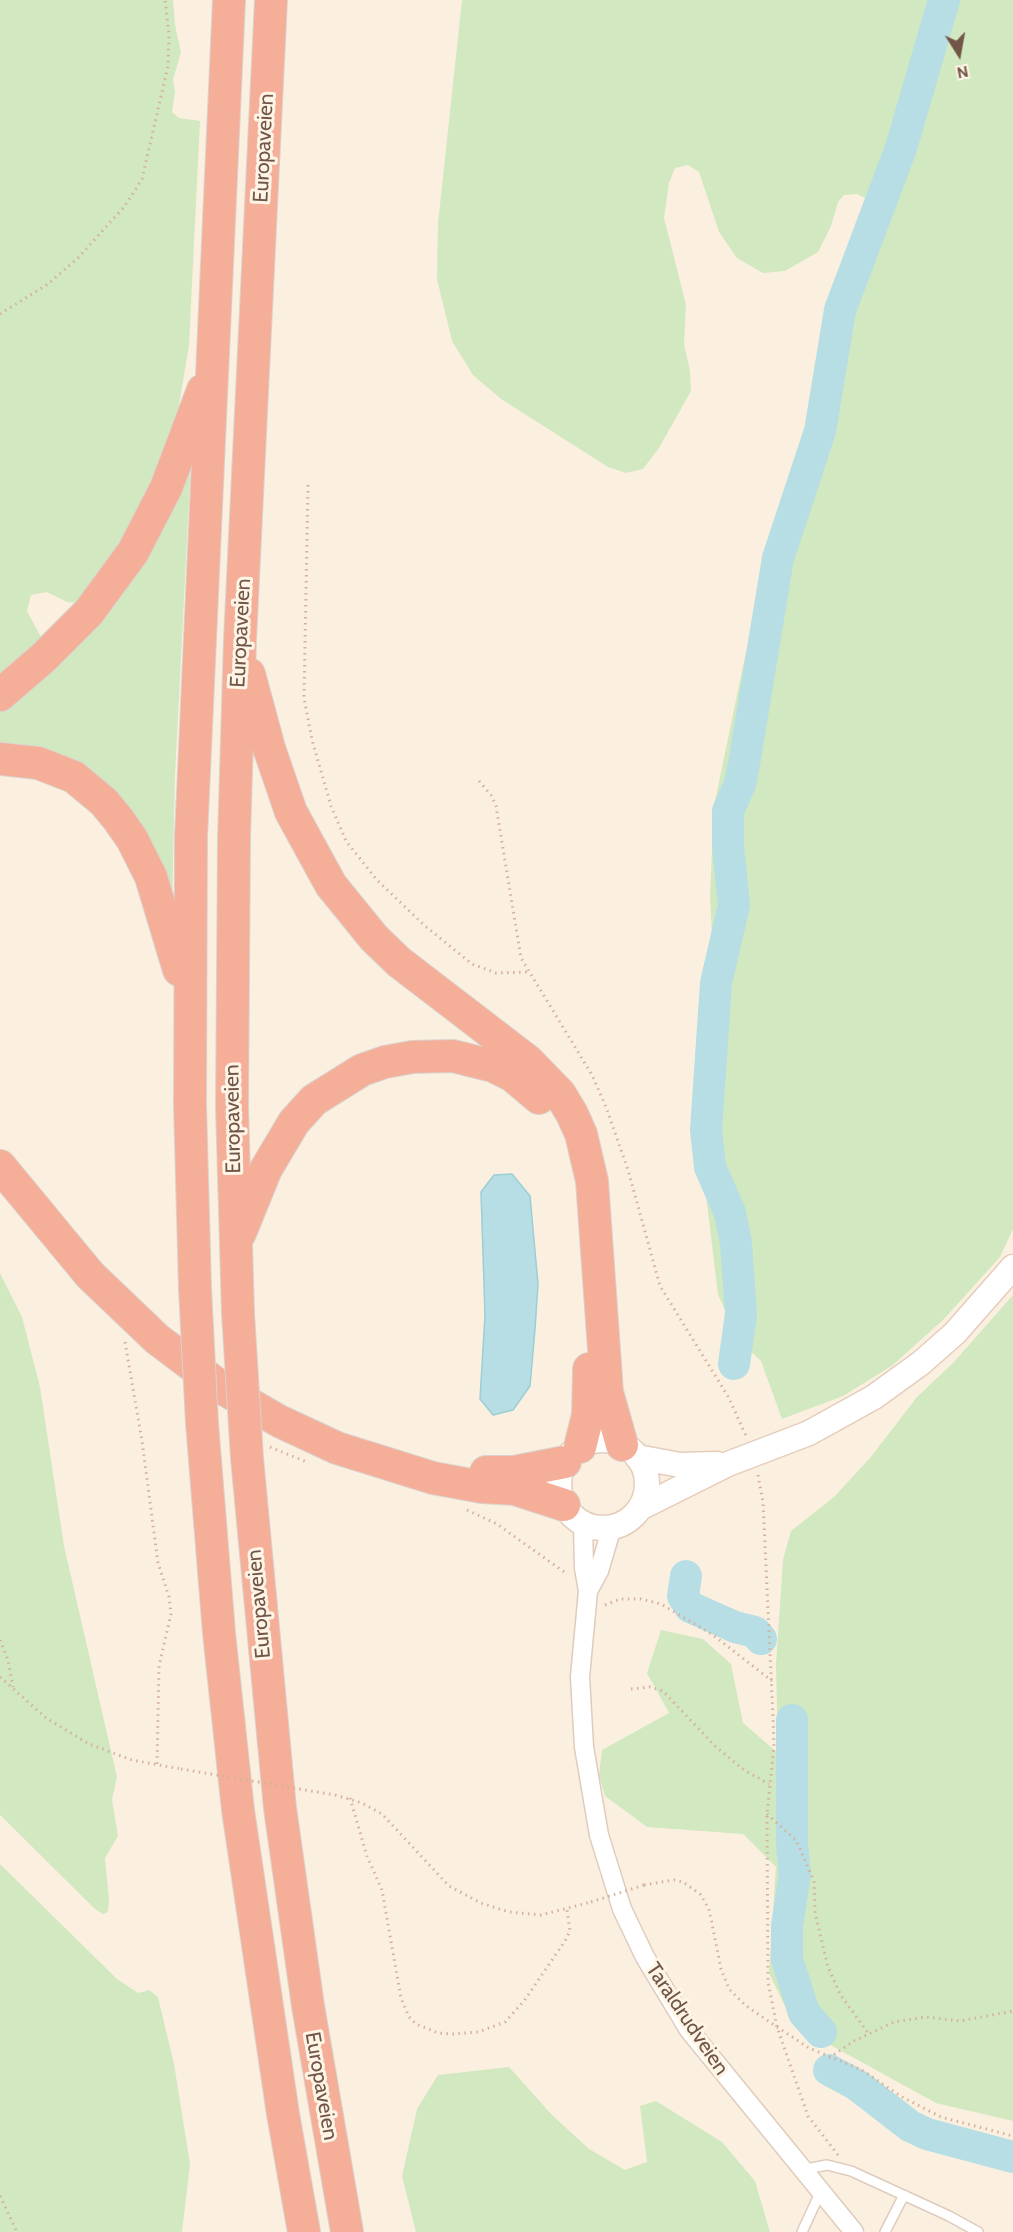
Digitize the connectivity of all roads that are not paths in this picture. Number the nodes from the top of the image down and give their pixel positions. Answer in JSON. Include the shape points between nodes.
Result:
{"nodes":[{"id":1,"x":229,"y":0,"type":"edge"},
{"id":2,"x":272,"y":0,"type":"edge"},
{"id":3,"x":212,"y":367,"type":"junction"},
{"id":4,"x":240,"y":640,"type":"junction"},
{"id":5,"x":0,"y":695,"type":"edge"},
{"id":6,"x":0,"y":759,"type":"edge"},
{"id":7,"x":189,"y":1009,"type":"junction"},
{"id":8,"x":0,"y":1152,"type":"edge"},
{"id":9,"x":0,"y":1166,"type":"edge"},
{"id":10,"x":236,"y":1245,"type":"junction"},
{"id":11,"x":1013,"y":1267,"type":"edge"},
{"id":12,"x":630,"y":1451,"type":"junction"},
{"id":13,"x":572,"y":1455,"type":"junction"},
{"id":14,"x":728,"y":1464,"type":"junction"},
{"id":15,"x":640,"y":1508,"type":"junction"},
{"id":16,"x":573,"y":1514,"type":"junction"},
{"id":17,"x":612,"y":1527,"type":"junction"},
{"id":18,"x":588,"y":1591,"type":"junction"},
{"id":19,"x":801,"y":2170,"type":"junction"},
{"id":20,"x":820,"y":2193,"type":"junction"},
{"id":21,"x":904,"y":2195,"type":"junction"},
{"id":22,"x":304,"y":2232,"type":"edge"},
{"id":23,"x":347,"y":2232,"type":"edge"},
{"id":24,"x":802,"y":2232,"type":"edge"},
{"id":25,"x":854,"y":2232,"type":"edge"},
{"id":26,"x":885,"y":2232,"type":"edge"},
{"id":27,"x":978,"y":2232,"type":"edge"}],
"edges":[{"from":1,"to":3,"type":"highway","name":"Europaveien"},
{"from":2,"to":4,"type":"highway","name":"Europaveien"},
{"from":3,"to":5,"type":"highway","via":[[166,488],[133,552],[89,612]]},
{"from":3,"to":7,"type":"highway","name":"Europaveien","via":[[190,837]]},
{"from":4,"to":10,"type":"highway","name":"Europaveien","via":[[232,1001]]},
{"from":4,"to":12,"type":"highway","via":[[280,783],[303,837],[331,885],[399,962],[528,1061],[560,1094],[572,1114],[592,1181],[607,1392]]},
{"from":6,"to":7,"type":"highway","via":[[38,763],[74,777],[118,819],[152,877]]},
{"from":7,"to":22,"type":"highway","name":"Europaveien","bridge":true,"via":[[195,1288],[219,1633],[238,1810]]},
{"from":8,"to":13,"type":"highway","via":[[47,1214],[125,1297],[240,1387],[343,1436],[440,1467],[514,1472]]},
{"from":9,"to":16,"type":"highway","via":[[90,1275],[157,1339],[222,1388],[337,1448],[432,1478],[515,1489]]},
{"from":10,"to":13,"type":"highway","via":[[266,1169],[282,1141],[314,1100],[336,1084],[385,1062],[432,1056],[474,1060],[513,1076],[531,1089],[556,1120],[576,1184],[590,1394],[585,1432]]},
{"from":10,"to":23,"type":"highway","name":"Europaveien","bridge":true,"via":[[261,1631],[286,1855]]},
{"from":11,"to":14,"type":"main road","via":[[955,1333],[891,1385],[831,1423]]},
{"from":12,"to":13,"type":"main road","via":[[600,1440]]},
{"from":12,"to":14,"type":"main road","via":[[680,1465]]},
{"from":12,"to":15,"type":"main road","via":[[644,1469],[647,1482]]},
{"from":13,"to":16,"type":"main road","via":[[559,1484]]},
{"from":14,"to":15,"type":"main road"},
{"from":15,"to":17,"type":"main road"},
{"from":16,"to":17,"type":"main road","via":[[592,1526]]},
{"from":16,"to":18,"type":"street","name":"Taraldrudveien"},
{"from":17,"to":18,"type":"street","name":"Taraldrudveien","via":[[599,1571]]},
{"from":18,"to":19,"type":"street","name":"Taraldrudveien","via":[[580,1677],[584,1747],[601,1843],[622,1909],[668,1999]]},
{"from":19,"to":20,"type":"street","name":"Taraldrudveien"},
{"from":19,"to":21,"type":"lane","via":[[827,2165]]},
{"from":20,"to":24,"type":"lane"},
{"from":20,"to":25,"type":"street","name":"Taraldrudveien"},
{"from":21,"to":26,"type":"lane"},
{"from":21,"to":27,"type":"lane"}]}
